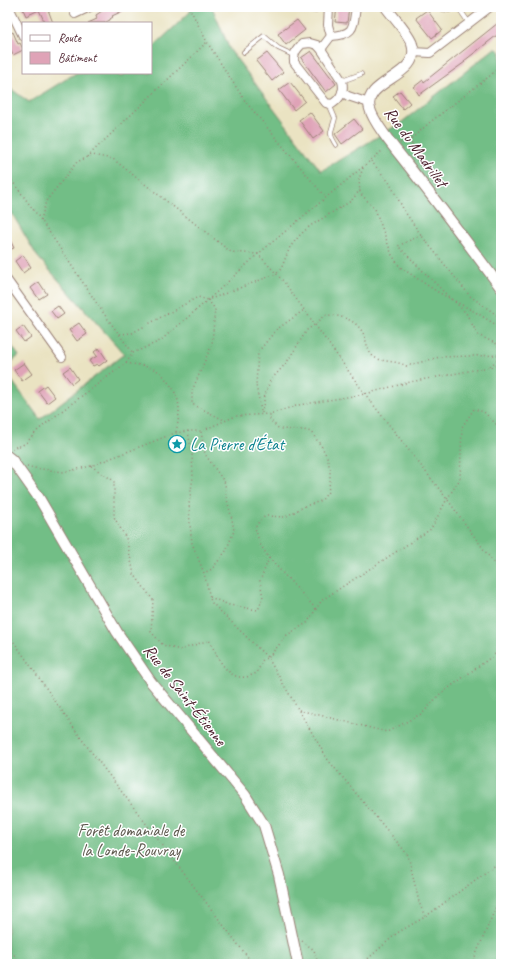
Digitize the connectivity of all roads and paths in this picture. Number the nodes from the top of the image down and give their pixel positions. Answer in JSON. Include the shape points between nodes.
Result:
{"nodes":[{"id":1,"x":9,"y":7,"type":"edge"},
{"id":2,"x":90,"y":7,"type":"edge"},
{"id":3,"x":189,"y":7,"type":"edge"},
{"id":4,"x":329,"y":7,"type":"edge"},
{"id":5,"x":356,"y":7,"type":"edge"},
{"id":6,"x":386,"y":7,"type":"edge"},
{"id":7,"x":439,"y":7,"type":"edge"},
{"id":8,"x":456,"y":7,"type":"edge"},
{"id":9,"x":490,"y":7,"type":"edge"},
{"id":10,"x":75,"y":14,"type":"dead end"},
{"id":11,"x":469,"y":23,"type":"junction"},
{"id":12,"x":20,"y":25,"type":"edge"},
{"id":13,"x":332,"y":36,"type":"junction"},
{"id":14,"x":207,"y":42,"type":"junction"},
{"id":15,"x":321,"y":49,"type":"junction"},
{"id":16,"x":244,"y":52,"type":"dead end"},
{"id":17,"x":413,"y":52,"type":"junction"},
{"id":18,"x":293,"y":55,"type":"junction"},
{"id":19,"x":501,"y":65,"type":"edge"},
{"id":20,"x":361,"y":74,"type":"dead end"},
{"id":21,"x":342,"y":81,"type":"junction"},
{"id":22,"x":342,"y":92,"type":"junction"},
{"id":23,"x":329,"y":103,"type":"junction"},
{"id":24,"x":369,"y":103,"type":"junction"},
{"id":25,"x":336,"y":145,"type":"dead end"},
{"id":26,"x":394,"y":147,"type":"junction"},
{"id":27,"x":382,"y":151,"type":"dead end"},
{"id":28,"x":86,"y":158,"type":"junction"},
{"id":29,"x":371,"y":160,"type":"junction"},
{"id":30,"x":364,"y":166,"type":"junction"},
{"id":31,"x":7,"y":174,"type":"edge"},
{"id":32,"x":360,"y":190,"type":"junction"},
{"id":33,"x":326,"y":198,"type":"junction"},
{"id":34,"x":41,"y":220,"type":"junction"},
{"id":35,"x":421,"y":235,"type":"junction"},
{"id":36,"x":258,"y":254,"type":"junction"},
{"id":37,"x":276,"y":274,"type":"junction"},
{"id":38,"x":7,"y":280,"type":"edge"},
{"id":39,"x":501,"y":288,"type":"edge"},
{"id":40,"x":208,"y":300,"type":"junction"},
{"id":41,"x":454,"y":302,"type":"junction"},
{"id":42,"x":304,"y":310,"type":"junction"},
{"id":43,"x":501,"y":318,"type":"edge"},
{"id":44,"x":314,"y":326,"type":"junction"},
{"id":45,"x":501,"y":328,"type":"edge"},
{"id":46,"x":120,"y":334,"type":"junction"},
{"id":47,"x":501,"y":351,"type":"edge"},
{"id":48,"x":133,"y":353,"type":"junction"},
{"id":49,"x":501,"y":356,"type":"edge"},
{"id":50,"x":62,"y":357,"type":"dead end"},
{"id":51,"x":126,"y":362,"type":"junction"},
{"id":52,"x":501,"y":365,"type":"edge"},
{"id":53,"x":488,"y":368,"type":"junction"},
{"id":54,"x":365,"y":394,"type":"junction"},
{"id":55,"x":262,"y":414,"type":"junction"},
{"id":56,"x":270,"y":414,"type":"junction"},
{"id":57,"x":224,"y":420,"type":"junction"},
{"id":58,"x":501,"y":424,"type":"edge"},
{"id":59,"x":188,"y":431,"type":"junction"},
{"id":60,"x":201,"y":431,"type":"junction"},
{"id":61,"x":175,"y":433,"type":"junction"},
{"id":62,"x":9,"y":456,"type":"edge"},
{"id":63,"x":91,"y":466,"type":"junction"},
{"id":64,"x":446,"y":499,"type":"junction"},
{"id":65,"x":269,"y":558,"type":"junction"},
{"id":66,"x":204,"y":573,"type":"junction"},
{"id":67,"x":501,"y":573,"type":"edge"},
{"id":68,"x":210,"y":597,"type":"junction"},
{"id":69,"x":316,"y":609,"type":"junction"},
{"id":70,"x":7,"y":632,"type":"edge"},
{"id":71,"x":501,"y":650,"type":"edge"},
{"id":72,"x":268,"y":658,"type":"junction"},
{"id":73,"x":299,"y":710,"type":"junction"},
{"id":74,"x":501,"y":861,"type":"edge"},
{"id":75,"x":501,"y":895,"type":"edge"},
{"id":76,"x":425,"y":917,"type":"junction"},
{"id":77,"x":292,"y":934,"type":"junction"},
{"id":78,"x":7,"y":945,"type":"edge"},
{"id":79,"x":22,"y":964,"type":"edge"},
{"id":80,"x":253,"y":964,"type":"edge"},
{"id":81,"x":298,"y":964,"type":"edge"},
{"id":82,"x":318,"y":964,"type":"edge"},
{"id":83,"x":362,"y":964,"type":"edge"},
{"id":84,"x":472,"y":964,"type":"edge"}],
"edges":[{"from":1,"to":12,"type":"street"},
{"from":2,"to":10,"type":"street"},
{"from":3,"to":14,"type":"path"},
{"from":4,"to":13,"type":"street","via":[[328,25]]},
{"from":5,"to":13,"type":"street","via":[[353,27],[349,33]]},
{"from":6,"to":17,"type":"street","via":[[411,40]]},
{"from":7,"to":8,"type":"lane","via":[[443,10]]},
{"from":8,"to":11,"type":"lane"},
{"from":9,"to":11,"type":"street"},
{"from":11,"to":17,"type":"street","via":[[430,53]]},
{"from":13,"to":15,"type":"street"},
{"from":14,"to":28,"type":"path"},
{"from":14,"to":33,"type":"path","via":[[245,101]]},
{"from":15,"to":18,"type":"street","via":[[310,43],[302,44]]},
{"from":15,"to":21,"type":"street"},
{"from":16,"to":18,"type":"lane","via":[[264,36],[278,48]]},
{"from":17,"to":24,"type":"street","name":"Rue du Madrillet","via":[[408,66],[374,91]]},
{"from":18,"to":23,"type":"street","via":[[297,68],[326,103]]},
{"from":19,"to":26,"type":"path","via":[[411,139],[404,140]]},
{"from":20,"to":21,"type":"lane"},
{"from":21,"to":22,"type":"street"},
{"from":22,"to":23,"type":"street","via":[[338,100]]},
{"from":22,"to":24,"type":"street"},
{"from":23,"to":25,"type":"lane","via":[[335,118],[330,136]]},
{"from":24,"to":26,"type":"street","name":"Rue du Madrillet","via":[[374,119]]},
{"from":26,"to":39,"type":"street","name":"Rue du Madrillet"},
{"from":27,"to":29,"type":"path"},
{"from":28,"to":34,"type":"path","via":[[78,162],[46,201]]},
{"from":28,"to":36,"type":"path","via":[[92,155],[113,159],[231,252]]},
{"from":29,"to":30,"type":"path"},
{"from":29,"to":35,"type":"path","via":[[389,182]]},
{"from":30,"to":32,"type":"path","via":[[359,179]]},
{"from":30,"to":33,"type":"path"},
{"from":31,"to":34,"type":"path"},
{"from":32,"to":37,"type":"path","via":[[351,201],[300,235],[290,247],[281,269]]},
{"from":32,"to":41,"type":"path","via":[[375,209],[392,255],[400,267]]},
{"from":33,"to":36,"type":"path"},
{"from":34,"to":46,"type":"path"},
{"from":35,"to":41,"type":"path","via":[[398,246]]},
{"from":35,"to":43,"type":"path","via":[[470,296]]},
{"from":36,"to":37,"type":"path"},
{"from":36,"to":40,"type":"path"},
{"from":37,"to":40,"type":"path"},
{"from":37,"to":42,"type":"path"},
{"from":38,"to":50,"type":"street"},
{"from":40,"to":46,"type":"path","via":[[198,297],[132,333]]},
{"from":40,"to":48,"type":"path","via":[[160,341]]},
{"from":40,"to":57,"type":"path","via":[[215,309],[212,344],[192,391],[192,404]]},
{"from":41,"to":45,"type":"path","via":[[477,312]]},
{"from":41,"to":47,"type":"path","via":[[466,313],[478,335],[497,344]]},
{"from":42,"to":44,"type":"path"},
{"from":42,"to":55,"type":"path","via":[[276,330],[258,352],[256,385]]},
{"from":44,"to":49,"type":"path","via":[[326,315],[336,315],[349,320],[360,327],[367,348],[374,357],[406,366],[440,357]]},
{"from":44,"to":54,"type":"path"},
{"from":44,"to":55,"type":"path","via":[[307,330],[287,362],[270,381]]},
{"from":46,"to":48,"type":"path"},
{"from":48,"to":51,"type":"path"},
{"from":49,"to":53,"type":"path"},
{"from":51,"to":61,"type":"path","via":[[146,366],[162,374],[173,389],[179,404]]},
{"from":51,"to":62,"type":"path","via":[[38,430],[27,442],[17,446]]},
{"from":52,"to":53,"type":"path"},
{"from":53,"to":54,"type":"path","via":[[410,382]]},
{"from":54,"to":56,"type":"path","via":[[299,405]]},
{"from":54,"to":64,"type":"path"},
{"from":55,"to":56,"type":"path"},
{"from":55,"to":57,"type":"path","via":[[236,416]]},
{"from":56,"to":65,"type":"path","via":[[270,420],[279,429],[311,432],[322,447],[330,469],[328,492],[321,501],[285,517],[266,516],[260,520],[255,528],[260,544]]},
{"from":57,"to":60,"type":"path"},
{"from":58,"to":64,"type":"path","via":[[498,426],[484,412],[474,409],[462,427],[460,479]]},
{"from":59,"to":60,"type":"path"},
{"from":59,"to":61,"type":"path"},
{"from":59,"to":66,"type":"path","via":[[193,477],[189,504],[190,526],[192,543]]},
{"from":60,"to":66,"type":"path","via":[[205,454],[225,483],[234,531],[226,551],[212,569]]},
{"from":61,"to":63,"type":"path"},
{"from":62,"to":63,"type":"path","via":[[34,468],[64,472]]},
{"from":62,"to":77,"type":"street","name":"Rue de Saint-Étienne","via":[[39,498],[117,632],[151,682],[245,795],[264,824]]},
{"from":63,"to":72,"type":"path","via":[[114,481],[114,517],[126,538],[134,574],[153,600],[151,632],[163,645],[180,650],[208,640],[223,666],[234,676],[245,677],[257,673],[263,659]]},
{"from":64,"to":67,"type":"path"},
{"from":64,"to":69,"type":"path","via":[[431,529],[322,600]]},
{"from":65,"to":68,"type":"path","via":[[260,581],[263,598],[258,610],[229,605]]},
{"from":65,"to":69,"type":"path"},
{"from":66,"to":68,"type":"path"},
{"from":68,"to":72,"type":"path","via":[[211,602]]},
{"from":69,"to":72,"type":"path","via":[[307,623],[287,635]]},
{"from":70,"to":80,"type":"path","via":[[83,741]]},
{"from":71,"to":73,"type":"path","via":[[439,694],[423,713],[387,732]]},
{"from":72,"to":73,"type":"path"},
{"from":73,"to":76,"type":"path","via":[[328,760],[408,855]]},
{"from":74,"to":76,"type":"path"},
{"from":75,"to":84,"type":"path"},
{"from":76,"to":83,"type":"path","via":[[397,933]]},
{"from":77,"to":81,"type":"street","name":"Rue de Saint-Étienne"},
{"from":77,"to":82,"type":"path","via":[[314,950]]},
{"from":78,"to":79,"type":"path"}]}
